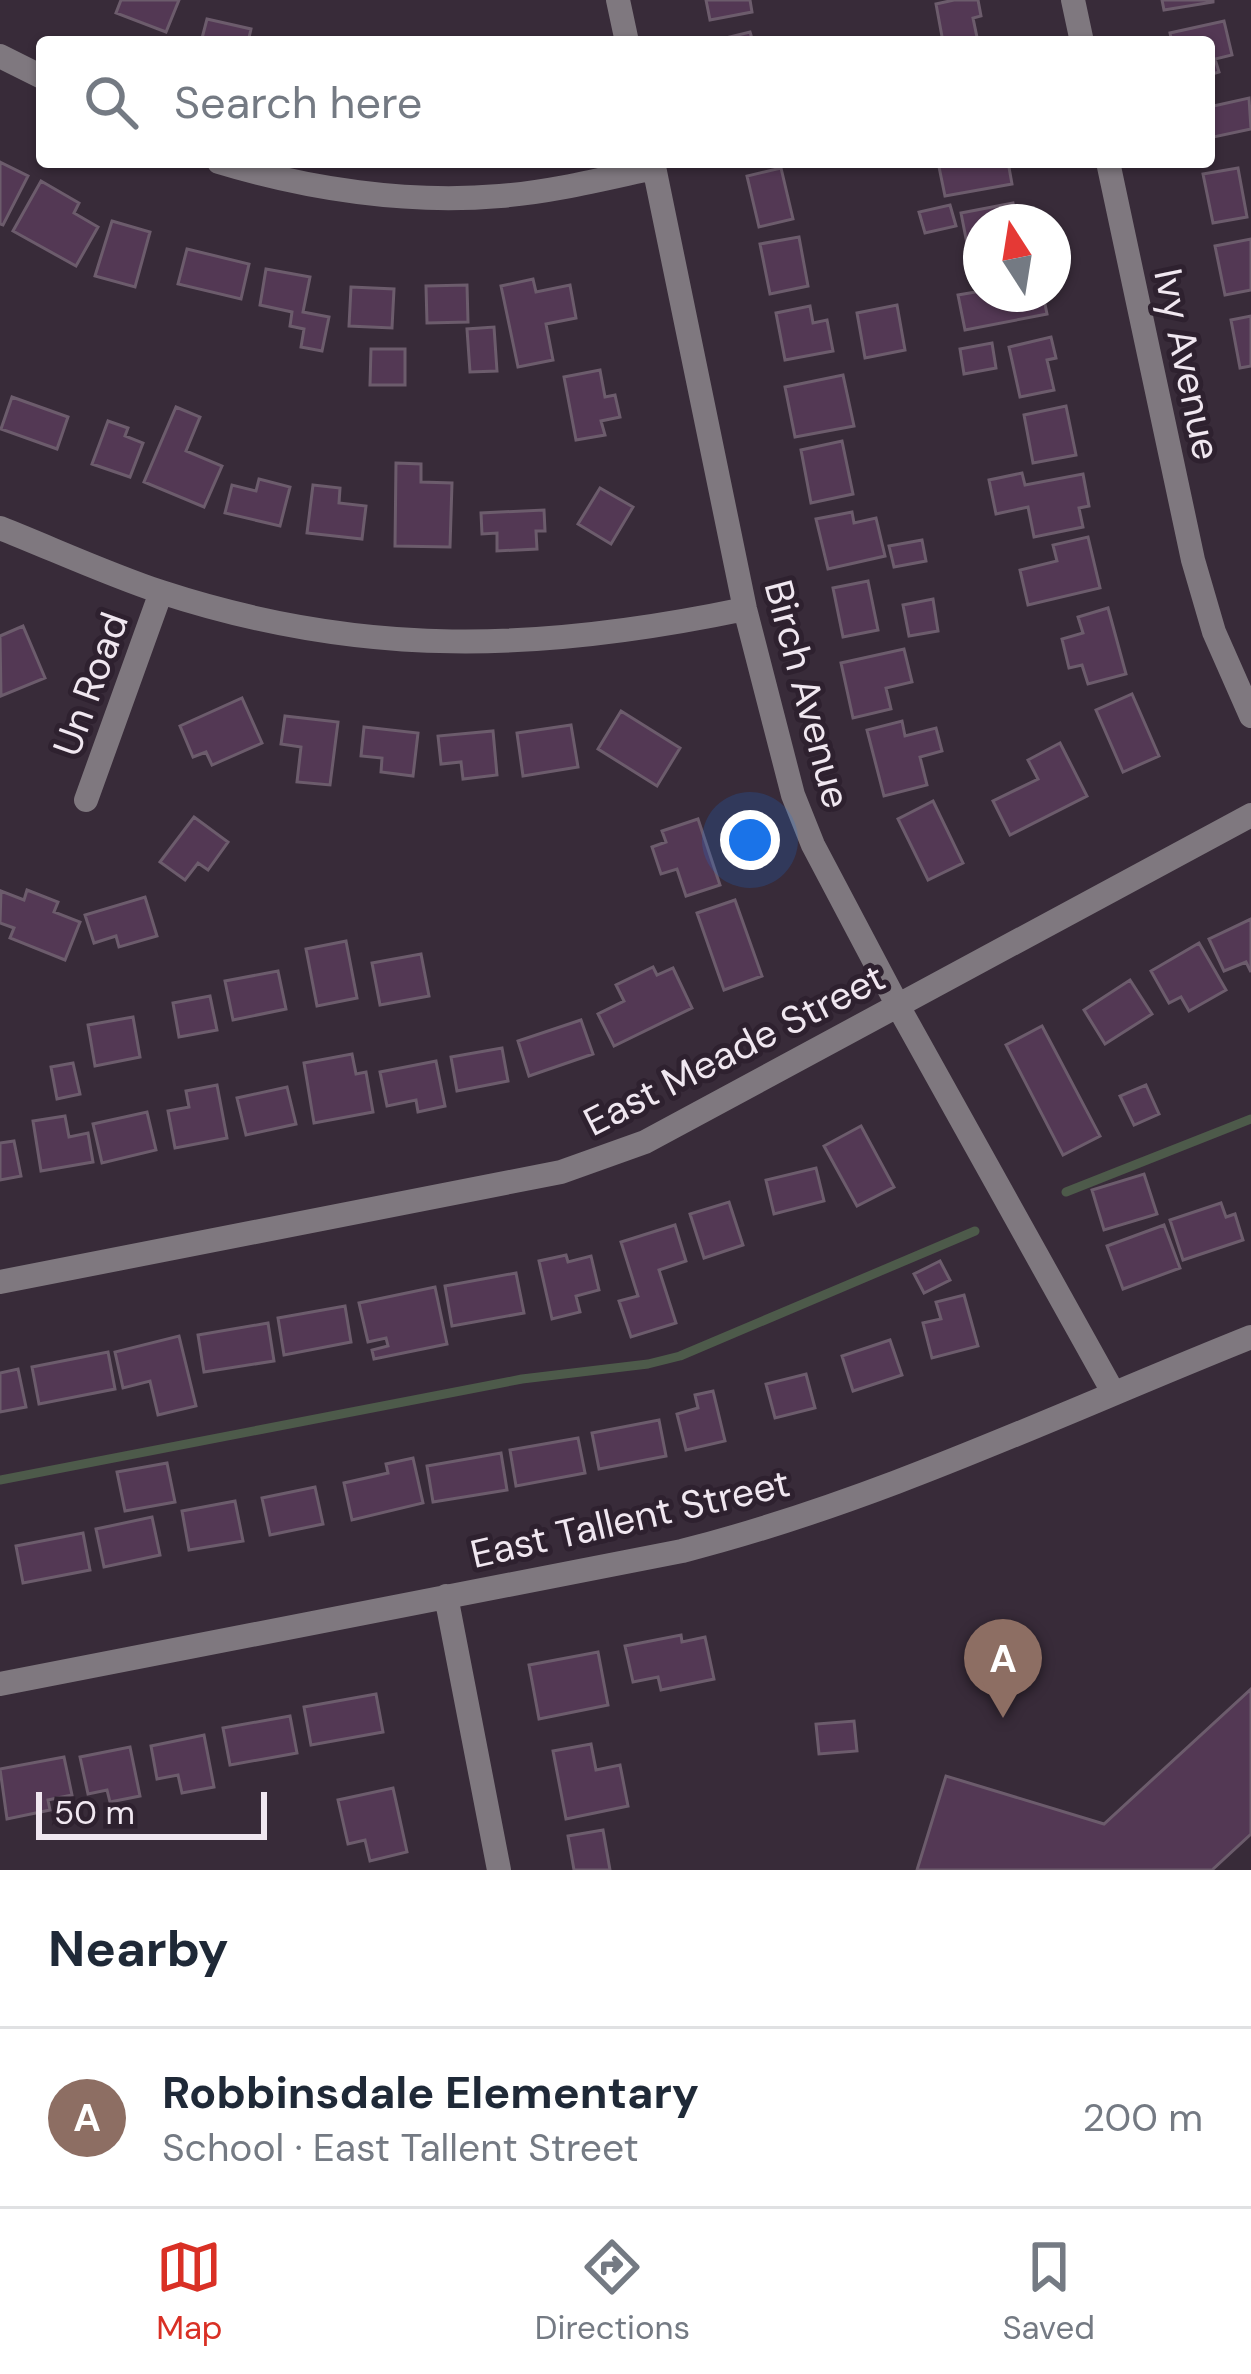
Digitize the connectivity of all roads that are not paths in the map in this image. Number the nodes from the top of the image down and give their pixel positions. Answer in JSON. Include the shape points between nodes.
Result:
{"nodes":[{"id":1,"x":618,"y":0,"type":"edge"},
{"id":2,"x":1073,"y":0,"type":"edge"},
{"id":3,"x":626,"y":36,"type":"edge"},
{"id":4,"x":1081,"y":36,"type":"edge"},
{"id":5,"x":0,"y":56,"type":"edge"},
{"id":6,"x":36,"y":74,"type":"edge"},
{"id":7,"x":239,"y":168,"type":"edge"},
{"id":8,"x":638,"y":168,"type":"edge"},
{"id":9,"x":654,"y":168,"type":"edge"},
{"id":10,"x":1109,"y":168,"type":"edge"},
{"id":11,"x":0,"y":528,"type":"edge"},
{"id":12,"x":161,"y":592,"type":"junction"},
{"id":13,"x":745,"y":609,"type":"junction"},
{"id":14,"x":1251,"y":716,"type":"edge"},
{"id":15,"x":86,"y":800,"type":"dead end"},
{"id":16,"x":1251,"y":815,"type":"edge"},
{"id":17,"x":898,"y":1006,"type":"junction"},
{"id":18,"x":0,"y":1282,"type":"edge"},
{"id":19,"x":1251,"y":1337,"type":"edge"},
{"id":20,"x":1113,"y":1392,"type":"junction"},
{"id":21,"x":446,"y":1596,"type":"junction"},
{"id":22,"x":0,"y":1684,"type":"edge"},
{"id":23,"x":499,"y":1870,"type":"edge"}],
"edges":[{"from":1,"to":3,"type":"street"},
{"from":2,"to":4,"type":"street"},
{"from":5,"to":6,"type":"street"},
{"from":7,"to":8,"type":"street","via":[[340,190],[430,198],[501,196]]},
{"from":9,"to":13,"type":"street","name":"Birch Avenue"},
{"from":10,"to":14,"type":"street","name":"Ivy Avenue","via":[[1193,560]]},
{"from":11,"to":12,"type":"street"},
{"from":12,"to":13,"type":"street","via":[[305,628],[421,643],[528,642]]},
{"from":12,"to":15,"type":"street","name":"Un Road"},
{"from":13,"to":17,"type":"street","name":"Birch Avenue","via":[[793,794]]},
{"from":16,"to":17,"type":"street","name":"East Meade Street"},
{"from":17,"to":18,"type":"street","name":"East Meade Street","via":[[607,1159]]},
{"from":17,"to":20,"type":"street","name":"Birch Avenue"},
{"from":19,"to":20,"type":"street","name":"East Tallent Street"},
{"from":20,"to":21,"type":"street","name":"East Tallent Street","via":[[760,1531]]},
{"from":21,"to":22,"type":"street","name":"East Tallent Street"},
{"from":21,"to":23,"type":"street"}]}
